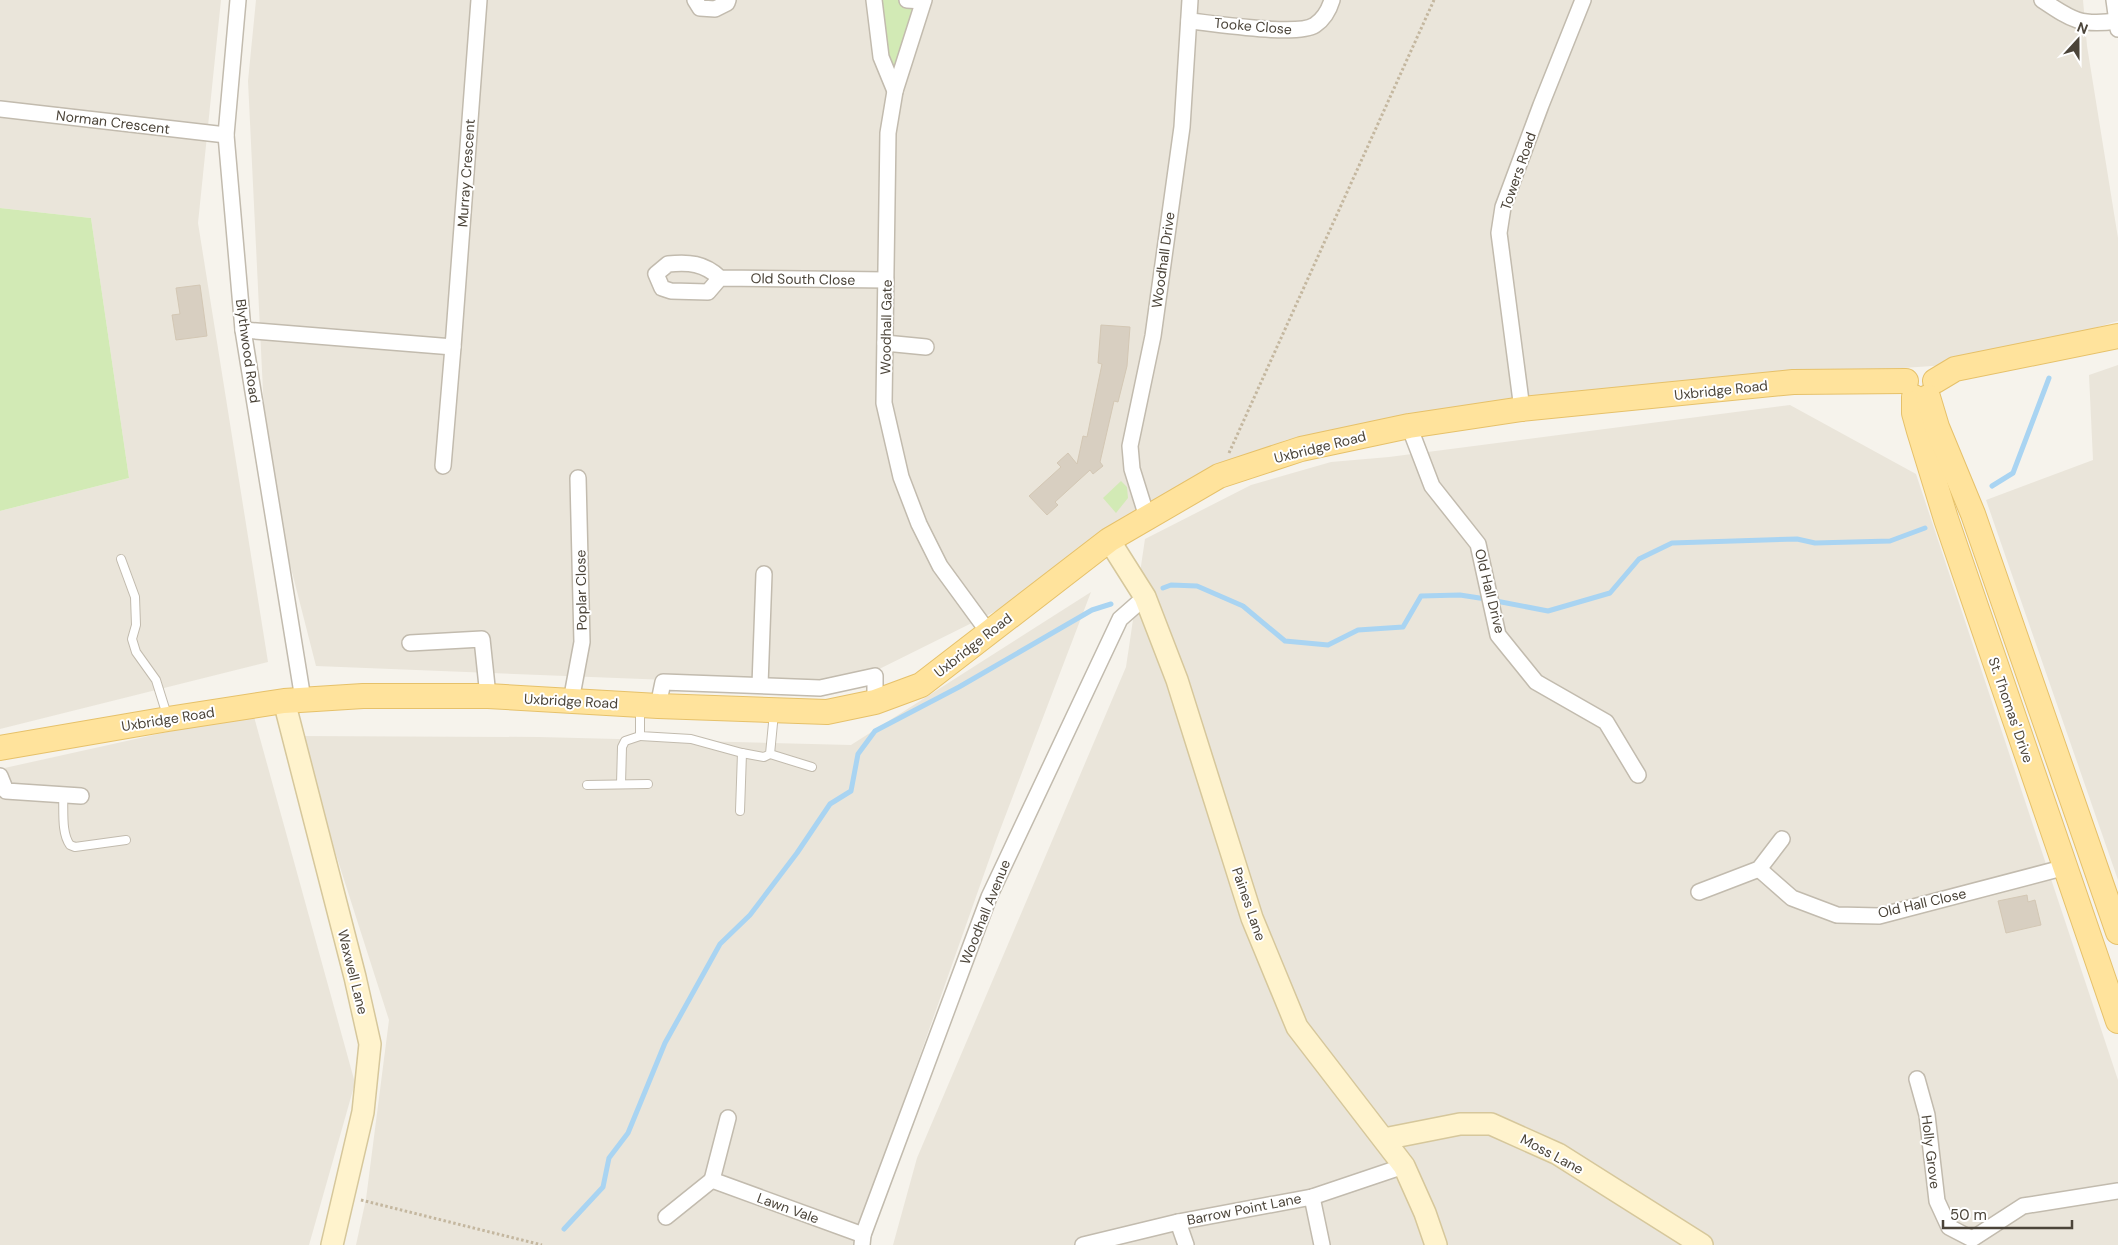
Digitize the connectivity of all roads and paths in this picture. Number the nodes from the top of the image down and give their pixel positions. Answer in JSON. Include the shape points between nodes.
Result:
{"nodes":[{"id":1,"x":238,"y":0,"type":"edge"},
{"id":2,"x":479,"y":0,"type":"edge"},
{"id":3,"x":696,"y":0,"type":"edge"},
{"id":4,"x":728,"y":0,"type":"edge"},
{"id":5,"x":874,"y":0,"type":"edge"},
{"id":6,"x":907,"y":0,"type":"edge"},
{"id":7,"x":1190,"y":0,"type":"edge"},
{"id":8,"x":1332,"y":0,"type":"edge"},
{"id":9,"x":1434,"y":0,"type":"edge"},
{"id":10,"x":1583,"y":0,"type":"edge"},
{"id":11,"x":2042,"y":0,"type":"edge"},
{"id":12,"x":2114,"y":0,"type":"edge"},
{"id":13,"x":924,"y":1,"type":"edge"},
{"id":14,"x":1189,"y":21,"type":"junction"},
{"id":15,"x":2117,"y":25,"type":"edge"},
{"id":16,"x":895,"y":90,"type":"junction"},
{"id":17,"x":0,"y":109,"type":"edge"},
{"id":18,"x":226,"y":134,"type":"junction"},
{"id":19,"x":720,"y":278,"type":"dead end"},
{"id":20,"x":886,"y":280,"type":"junction"},
{"id":21,"x":243,"y":330,"type":"junction"},
{"id":22,"x":2118,"y":336,"type":"edge"},
{"id":23,"x":885,"y":343,"type":"junction"},
{"id":24,"x":453,"y":347,"type":"junction"},
{"id":25,"x":926,"y":347,"type":"dead end"},
{"id":26,"x":1921,"y":389,"type":"junction"},
{"id":27,"x":1522,"y":409,"type":"junction"},
{"id":28,"x":1408,"y":426,"type":"junction"},
{"id":29,"x":443,"y":466,"type":"dead end"},
{"id":30,"x":1219,"y":476,"type":"junction"},
{"id":31,"x":578,"y":478,"type":"dead end"},
{"id":32,"x":1965,"y":494,"type":"junction"},
{"id":33,"x":1940,"y":502,"type":"junction"},
{"id":34,"x":1147,"y":517,"type":"junction"},
{"id":35,"x":1109,"y":540,"type":"junction"},
{"id":36,"x":121,"y":559,"type":"dead end"},
{"id":37,"x":764,"y":574,"type":"dead end"},
{"id":38,"x":1145,"y":597,"type":"junction"},
{"id":39,"x":989,"y":633,"type":"junction"},
{"id":40,"x":410,"y":643,"type":"dead end"},
{"id":41,"x":760,"y":685,"type":"junction"},
{"id":42,"x":488,"y":696,"type":"junction"},
{"id":43,"x":294,"y":700,"type":"junction"},
{"id":44,"x":571,"y":701,"type":"junction"},
{"id":45,"x":875,"y":702,"type":"junction"},
{"id":46,"x":649,"y":705,"type":"junction"},
{"id":47,"x":774,"y":711,"type":"junction"},
{"id":48,"x":168,"y":719,"type":"junction"},
{"id":49,"x":640,"y":736,"type":"junction"},
{"id":50,"x":0,"y":748,"type":"edge"},
{"id":51,"x":742,"y":753,"type":"junction"},
{"id":52,"x":770,"y":754,"type":"junction"},
{"id":53,"x":812,"y":767,"type":"dead end"},
{"id":54,"x":1638,"y":775,"type":"dead end"},
{"id":55,"x":0,"y":776,"type":"edge"},
{"id":56,"x":621,"y":784,"type":"junction"},
{"id":57,"x":648,"y":784,"type":"dead end"},
{"id":58,"x":587,"y":785,"type":"dead end"},
{"id":59,"x":64,"y":795,"type":"junction"},
{"id":60,"x":81,"y":796,"type":"dead end"},
{"id":61,"x":740,"y":811,"type":"dead end"},
{"id":62,"x":1782,"y":839,"type":"dead end"},
{"id":63,"x":126,"y":840,"type":"dead end"},
{"id":64,"x":2066,"y":867,"type":"junction"},
{"id":65,"x":1759,"y":869,"type":"junction"},
{"id":66,"x":1699,"y":892,"type":"dead end"},
{"id":67,"x":2118,"y":932,"type":"edge"},
{"id":68,"x":2118,"y":1021,"type":"edge"},
{"id":69,"x":1917,"y":1079,"type":"dead end"},
{"id":70,"x":728,"y":1118,"type":"dead end"},
{"id":71,"x":1384,"y":1139,"type":"junction"},
{"id":72,"x":1404,"y":1166,"type":"junction"},
{"id":73,"x":712,"y":1180,"type":"junction"},
{"id":74,"x":2118,"y":1191,"type":"edge"},
{"id":75,"x":343,"y":1195,"type":"junction"},
{"id":76,"x":1312,"y":1196,"type":"junction"},
{"id":77,"x":666,"y":1217,"type":"dead end"},
{"id":78,"x":1178,"y":1222,"type":"junction"},
{"id":79,"x":863,"y":1240,"type":"edge"},
{"id":80,"x":1972,"y":1242,"type":"edge"},
{"id":81,"x":332,"y":1245,"type":"edge"},
{"id":82,"x":542,"y":1245,"type":"edge"},
{"id":83,"x":1082,"y":1245,"type":"edge"},
{"id":84,"x":1186,"y":1245,"type":"edge"},
{"id":85,"x":1322,"y":1245,"type":"edge"},
{"id":86,"x":1436,"y":1245,"type":"edge"},
{"id":87,"x":1702,"y":1245,"type":"edge"}],
"edges":[{"from":1,"to":18,"type":"street","name":"Blythwood Road"},
{"from":2,"to":24,"type":"street","name":"Murray Crescent"},
{"from":3,"to":4,"type":"street","via":[[700,8],[715,10]]},
{"from":5,"to":16,"type":"street","via":[[880,57]]},
{"from":6,"to":13,"type":"street"},
{"from":7,"to":14,"type":"street","name":"Woodhall Drive"},
{"from":8,"to":14,"type":"street","name":"Tooke Close","via":[[1328,12],[1314,26],[1295,31]]},
{"from":9,"to":30,"type":"path"},
{"from":10,"to":27,"type":"street","name":"Towers Road","via":[[1507,198],[1499,233]]},
{"from":11,"to":15,"type":"street","via":[[2071,20]]},
{"from":12,"to":15,"type":"street"},
{"from":13,"to":16,"type":"street","name":"Woodhall Gate"},
{"from":14,"to":34,"type":"street","name":"Woodhall Drive","via":[[1182,127],[1153,336],[1130,446],[1132,469]]},
{"from":16,"to":20,"type":"street","name":"Woodhall Gate","via":[[888,132]]},
{"from":17,"to":18,"type":"street","name":"Norman Crescent"},
{"from":18,"to":21,"type":"street","name":"Blythwood Road"},
{"from":19,"to":20,"type":"street","name":"Old South Close"},
{"from":20,"to":23,"type":"street","name":"Woodhall Gate"},
{"from":21,"to":24,"type":"street"},
{"from":21,"to":43,"type":"street","name":"Blythwood Road"},
{"from":22,"to":26,"type":"main road","via":[[1954,368]]},
{"from":23,"to":25,"type":"street"},
{"from":23,"to":39,"type":"street","name":"Woodhall Gate","via":[[884,403],[901,477],[940,566]]},
{"from":24,"to":29,"type":"street","name":"Murray Crescent"},
{"from":26,"to":27,"type":"main road","name":"Uxbridge Road","via":[[1793,382]]},
{"from":26,"to":32,"type":"main road","name":"St. Thomas' Drive"},
{"from":26,"to":33,"type":"main road","name":"St. Thomas' Drive","via":[[1914,413]]},
{"from":27,"to":28,"type":"main road","name":"Uxbridge Road"},
{"from":28,"to":30,"type":"main road","name":"Uxbridge Road","via":[[1301,449]]},
{"from":28,"to":54,"type":"street","name":"Old Hall Drive","via":[[1432,486],[1478,544],[1498,634],[1536,682],[1606,722]]},
{"from":30,"to":34,"type":"main road","name":"Uxbridge Road"},
{"from":31,"to":44,"type":"street","name":"Poplar Close","via":[[582,642]]},
{"from":32,"to":33,"type":"street"},
{"from":32,"to":67,"type":"main road","name":"St. Thomas' Drive"},
{"from":33,"to":64,"type":"main road","name":"St. Thomas' Drive"},
{"from":34,"to":35,"type":"main road","name":"Uxbridge Road"},
{"from":35,"to":38,"type":"street","name":"Paines Lane"},
{"from":35,"to":39,"type":"main road","name":"Uxbridge Road"},
{"from":36,"to":48,"type":"lane","via":[[135,597],[134,646],[156,680]]},
{"from":37,"to":41,"type":"street"},
{"from":38,"to":71,"type":"street","name":"Paines Lane","via":[[1178,684],[1252,918],[1297,1027]]},
{"from":38,"to":79,"type":"street","name":"Woodhall Avenue","via":[[1120,619],[989,897]]},
{"from":39,"to":45,"type":"main road","name":"Uxbridge Road","via":[[921,685]]},
{"from":40,"to":42,"type":"street","via":[[482,639]]},
{"from":41,"to":45,"type":"street","via":[[820,688],[875,676]]},
{"from":41,"to":46,"type":"street","via":[[662,682]]},
{"from":42,"to":43,"type":"main road","name":"Uxbridge Road","via":[[363,696]]},
{"from":42,"to":44,"type":"main road","name":"Uxbridge Road"},
{"from":43,"to":48,"type":"main road","name":"Uxbridge Road"},
{"from":43,"to":75,"type":"street","name":"Waxwell Lane","via":[[370,1044],[363,1112]]},
{"from":44,"to":46,"type":"main road","name":"Uxbridge Road"},
{"from":45,"to":47,"type":"main road","name":"Uxbridge Road","via":[[827,712]]},
{"from":46,"to":47,"type":"main road","name":"Uxbridge Road"},
{"from":46,"to":49,"type":"lane"},
{"from":47,"to":52,"type":"lane"},
{"from":48,"to":50,"type":"main road","name":"Uxbridge Road"},
{"from":49,"to":51,"type":"lane","via":[[690,739]]},
{"from":49,"to":56,"type":"lane","via":[[625,741],[622,747]]},
{"from":51,"to":52,"type":"lane","via":[[764,757]]},
{"from":51,"to":61,"type":"lane"},
{"from":52,"to":53,"type":"lane"},
{"from":55,"to":59,"type":"street","via":[[6,791]]},
{"from":56,"to":57,"type":"lane"},
{"from":56,"to":58,"type":"lane"},
{"from":59,"to":60,"type":"street"},
{"from":59,"to":63,"type":"lane","via":[[64,818],[70,845]]},
{"from":62,"to":65,"type":"street"},
{"from":64,"to":65,"type":"street","name":"Old Hall Close","via":[[1879,916],[1837,914],[1792,898]]},
{"from":64,"to":68,"type":"main road","name":"St. Thomas' Drive"},
{"from":65,"to":66,"type":"street"},
{"from":69,"to":80,"type":"street","name":"Holly Grove","via":[[1927,1115],[1937,1201],[1948,1227]]},
{"from":70,"to":73,"type":"street"},
{"from":71,"to":72,"type":"street","name":"Paines Lane"},
{"from":71,"to":87,"type":"street","name":"Moss Lane","via":[[1460,1124],[1491,1124],[1558,1154]]},
{"from":72,"to":76,"type":"street","name":"Barrow Point Lane"},
{"from":72,"to":86,"type":"street","name":"Paines Lane"},
{"from":73,"to":77,"type":"street"},
{"from":73,"to":79,"type":"street","name":"Lawn Vale"},
{"from":74,"to":80,"type":"street","name":"Holly Grove","via":[[2023,1206]]},
{"from":75,"to":81,"type":"street","name":"Waxwell Lane"},
{"from":75,"to":82,"type":"path"},
{"from":76,"to":78,"type":"street","name":"Barrow Point Lane"},
{"from":76,"to":85,"type":"street"},
{"from":78,"to":83,"type":"street","name":"Barrow Point Lane"},
{"from":78,"to":84,"type":"street"}]}
